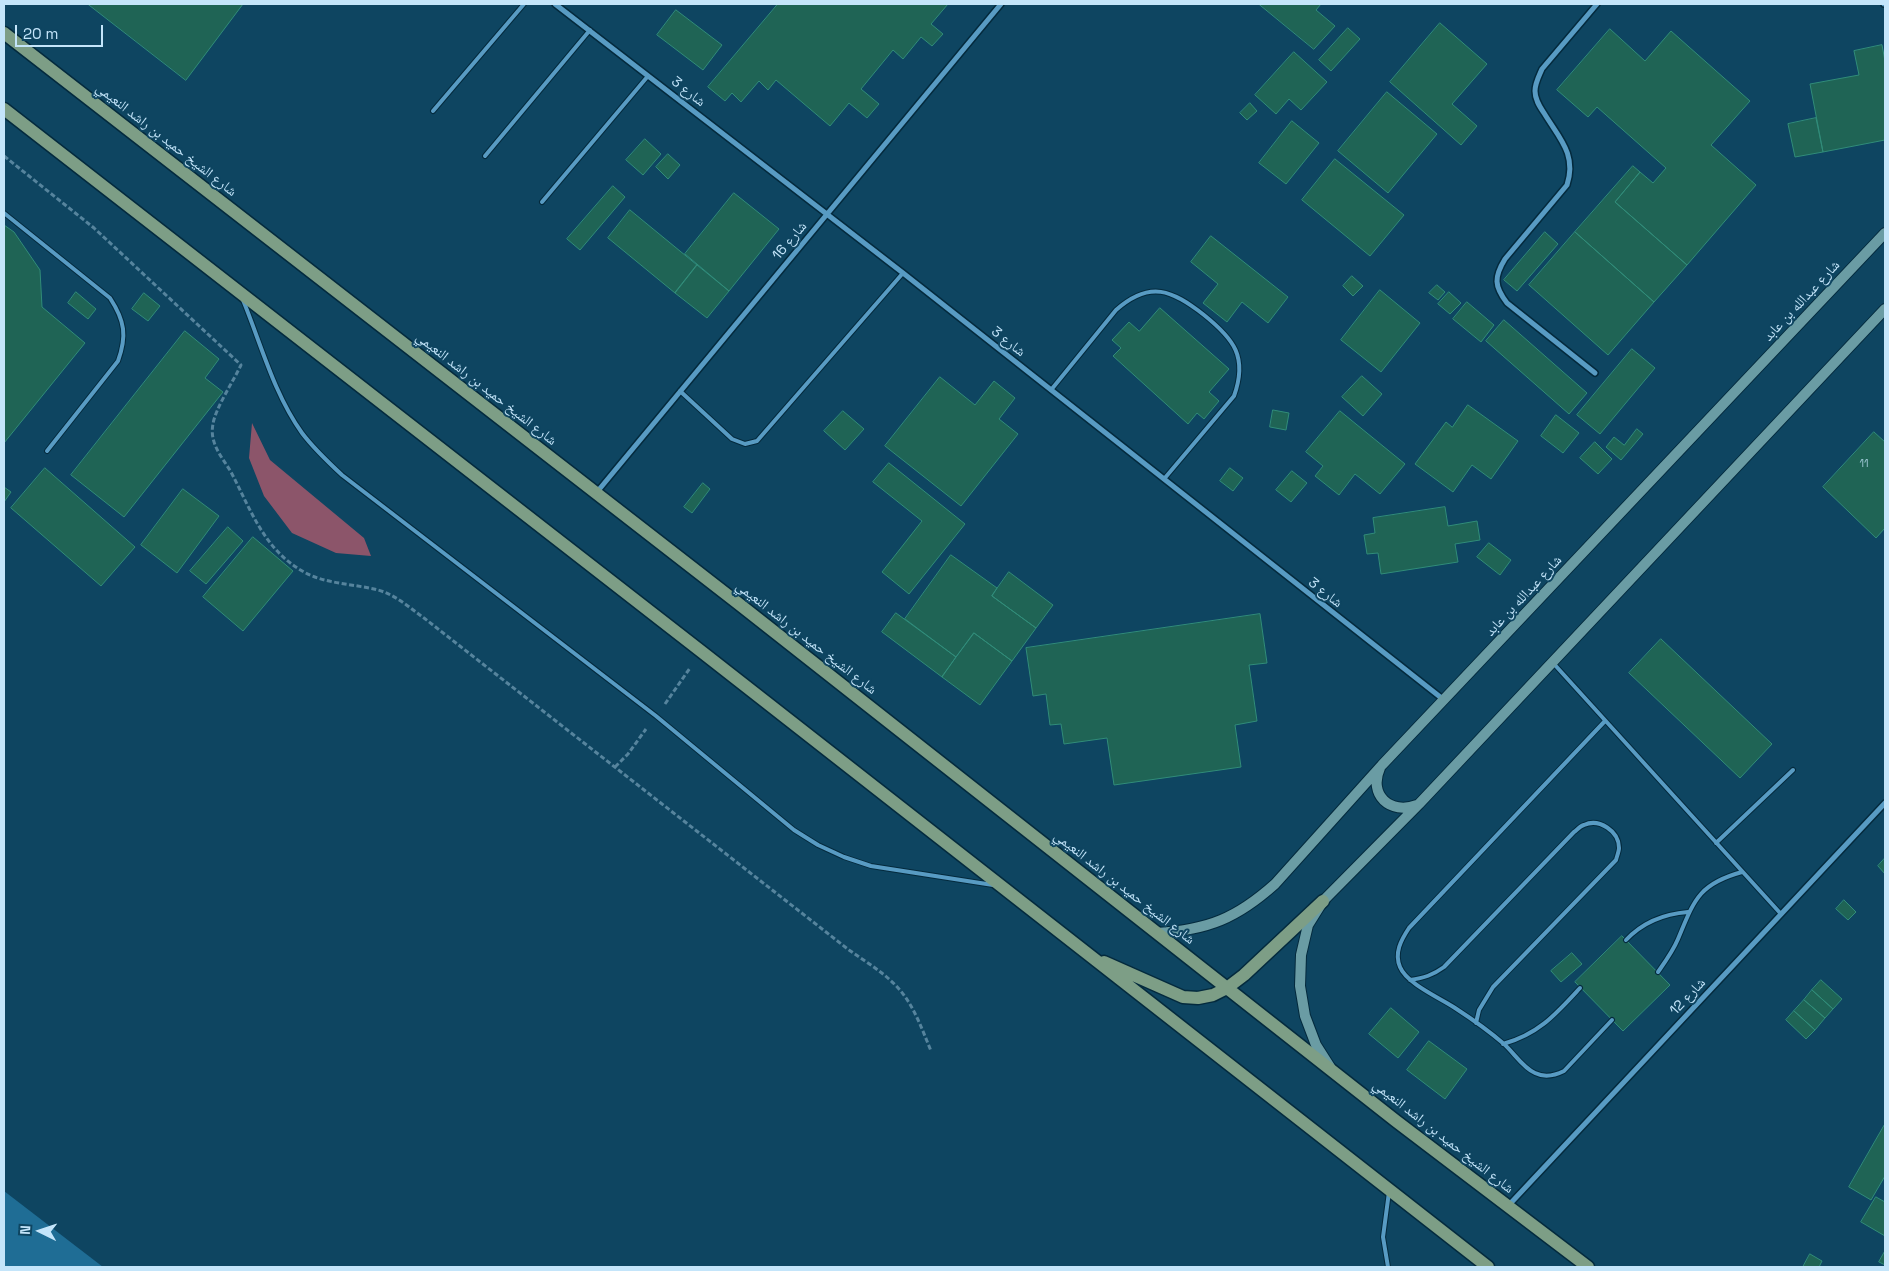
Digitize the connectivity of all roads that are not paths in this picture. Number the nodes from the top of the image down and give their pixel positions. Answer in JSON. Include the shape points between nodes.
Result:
{"nodes":[{"id":1,"x":524,"y":4,"type":"edge"},
{"id":2,"x":555,"y":4,"type":"edge"},
{"id":3,"x":1002,"y":4,"type":"edge"},
{"id":4,"x":1597,"y":4,"type":"edge"},
{"id":5,"x":590,"y":30,"type":"junction"},
{"id":6,"x":4,"y":33,"type":"edge"},
{"id":7,"x":648,"y":76,"type":"junction"},
{"id":8,"x":4,"y":109,"type":"edge"},
{"id":9,"x":433,"y":111,"type":"dead end"},
{"id":10,"x":485,"y":156,"type":"dead end"},
{"id":11,"x":542,"y":202,"type":"dead end"},
{"id":12,"x":4,"y":213,"type":"edge"},
{"id":13,"x":828,"y":214,"type":"junction"},
{"id":14,"x":1885,"y":233,"type":"edge"},
{"id":15,"x":903,"y":273,"type":"junction"},
{"id":16,"x":241,"y":293,"type":"junction"},
{"id":17,"x":1885,"y":309,"type":"edge"},
{"id":18,"x":1595,"y":373,"type":"dead end"},
{"id":19,"x":1051,"y":390,"type":"junction"},
{"id":20,"x":680,"y":391,"type":"junction"},
{"id":21,"x":47,"y":452,"type":"dead end"},
{"id":22,"x":1164,"y":480,"type":"junction"},
{"id":23,"x":596,"y":493,"type":"junction"},
{"id":24,"x":1552,"y":662,"type":"junction"},
{"id":25,"x":1444,"y":700,"type":"junction"},
{"id":26,"x":1605,"y":721,"type":"junction"},
{"id":27,"x":1382,"y":765,"type":"junction"},
{"id":28,"x":1794,"y":770,"type":"dead end"},
{"id":29,"x":1885,"y":803,"type":"edge"},
{"id":30,"x":1419,"y":804,"type":"junction"},
{"id":31,"x":1716,"y":843,"type":"junction"},
{"id":32,"x":1742,"y":872,"type":"junction"},
{"id":33,"x":1000,"y":886,"type":"junction"},
{"id":34,"x":1323,"y":901,"type":"junction"},
{"id":35,"x":1688,"y":912,"type":"junction"},
{"id":36,"x":1781,"y":914,"type":"junction"},
{"id":37,"x":1157,"y":933,"type":"junction"},
{"id":38,"x":1626,"y":940,"type":"dead end"},
{"id":39,"x":1092,"y":958,"type":"junction"},
{"id":40,"x":1658,"y":972,"type":"dead end"},
{"id":41,"x":1410,"y":980,"type":"junction"},
{"id":42,"x":1227,"y":988,"type":"junction"},
{"id":43,"x":1580,"y":988,"type":"dead end"},
{"id":44,"x":1612,"y":1020,"type":"dead end"},
{"id":45,"x":1476,"y":1023,"type":"junction"},
{"id":46,"x":1504,"y":1044,"type":"junction"},
{"id":47,"x":1332,"y":1070,"type":"junction"},
{"id":48,"x":1389,"y":1190,"type":"junction"},
{"id":49,"x":1507,"y":1206,"type":"junction"},
{"id":50,"x":1388,"y":1267,"type":"edge"},
{"id":51,"x":1488,"y":1267,"type":"edge"},
{"id":52,"x":1588,"y":1267,"type":"edge"}],
"edges":[{"from":1,"to":9,"type":"lane"},
{"from":2,"to":5,"type":"street","name":"شارع 3"},
{"from":3,"to":13,"type":"street","name":"شارع 16"},
{"from":4,"to":18,"type":"street","via":[[1542,69],[1535,92],[1538,103],[1567,149],[1571,161],[1568,185],[1504,259],[1496,281],[1499,293],[1507,303]]},
{"from":5,"to":7,"type":"street","name":"شارع 3"},
{"from":5,"to":10,"type":"lane"},
{"from":6,"to":23,"type":"main road","name":"شارع الشيخ حميد بن راشد النعيمي"},
{"from":7,"to":11,"type":"lane"},
{"from":7,"to":13,"type":"street","name":"شارع 3"},
{"from":8,"to":16,"type":"main road"},
{"from":12,"to":21,"type":"lane","via":[[110,298],[124,328],[118,361]]},
{"from":13,"to":15,"type":"street","name":"شارع 3"},
{"from":13,"to":20,"type":"street","name":"شارع 16"},
{"from":14,"to":25,"type":"main road","name":"شارع عبدالله بن عابد"},
{"from":15,"to":19,"type":"street","name":"شارع 3"},
{"from":15,"to":20,"type":"lane","via":[[757,441],[745,444],[732,438]]},
{"from":16,"to":33,"type":"main road"},
{"from":16,"to":33,"type":"lane","via":[[287,409],[321,456],[656,716],[771,813],[818,845],[871,866]]},
{"from":17,"to":24,"type":"main road"},
{"from":19,"to":22,"type":"street","name":"شارع 3"},
{"from":19,"to":22,"type":"lane","via":[[1116,310],[1128,300],[1158,292],[1173,294],[1187,302],[1231,340],[1241,368],[1234,396]]},
{"from":20,"to":23,"type":"street","name":"شارع 16"},
{"from":22,"to":25,"type":"street","name":"شارع 3"},
{"from":23,"to":37,"type":"main road","name":"شارع الشيخ حميد بن راشد النعيمي"},
{"from":24,"to":26,"type":"lane"},
{"from":24,"to":30,"type":"main road"},
{"from":25,"to":27,"type":"main road","name":"شارع عبدالله بن عابد"},
{"from":26,"to":31,"type":"lane"},
{"from":26,"to":41,"type":"lane","via":[[1409,928],[1401,940],[1398,955],[1400,968]]},
{"from":27,"to":30,"type":"main road","via":[[1377,776],[1377,789],[1384,800],[1394,807],[1407,808]]},
{"from":27,"to":37,"type":"main road","name":"شارع عبدالله بن عابد","via":[[1275,884],[1255,901],[1209,925]]},
{"from":28,"to":31,"type":"lane"},
{"from":29,"to":36,"type":"street","name":"شارع 12"},
{"from":30,"to":34,"type":"main road"},
{"from":31,"to":32,"type":"lane"},
{"from":32,"to":35,"type":"lane","via":[[1725,876],[1710,885]]},
{"from":32,"to":36,"type":"lane"},
{"from":33,"to":39,"type":"main road"},
{"from":34,"to":42,"type":"main road"},
{"from":34,"to":47,"type":"main road","via":[[1308,925],[1300,986],[1316,1044]]},
{"from":35,"to":38,"type":"lane","via":[[1647,922]]},
{"from":35,"to":40,"type":"lane","via":[[1678,940]]},
{"from":36,"to":49,"type":"street","name":"شارع 12"},
{"from":37,"to":42,"type":"main road","name":"شارع الشيخ حميد بن راشد النعيمي"},
{"from":39,"to":42,"type":"main road","via":[[1131,972],[1182,997],[1198,998]]},
{"from":39,"to":48,"type":"main road"},
{"from":41,"to":45,"type":"lane"},
{"from":41,"to":45,"type":"lane","via":[[1422,979],[1444,967],[1583,825],[1596,822],[1607,827],[1616,836],[1619,848],[1616,860],[1493,987],[1479,1010]]},
{"from":42,"to":47,"type":"main road","name":"شارع الشيخ حميد بن راشد النعيمي"},
{"from":43,"to":46,"type":"lane","via":[[1542,1026]]},
{"from":44,"to":46,"type":"lane","via":[[1564,1071],[1554,1076],[1533,1072]]},
{"from":45,"to":46,"type":"lane"},
{"from":47,"to":49,"type":"main road","name":"شارع الشيخ حميد بن راشد النعيمي"},
{"from":48,"to":50,"type":"lane","via":[[1383,1237]]},
{"from":48,"to":51,"type":"main road"},
{"from":49,"to":52,"type":"main road","name":"شارع الشيخ حميد بن راشد النعيمي"}]}
